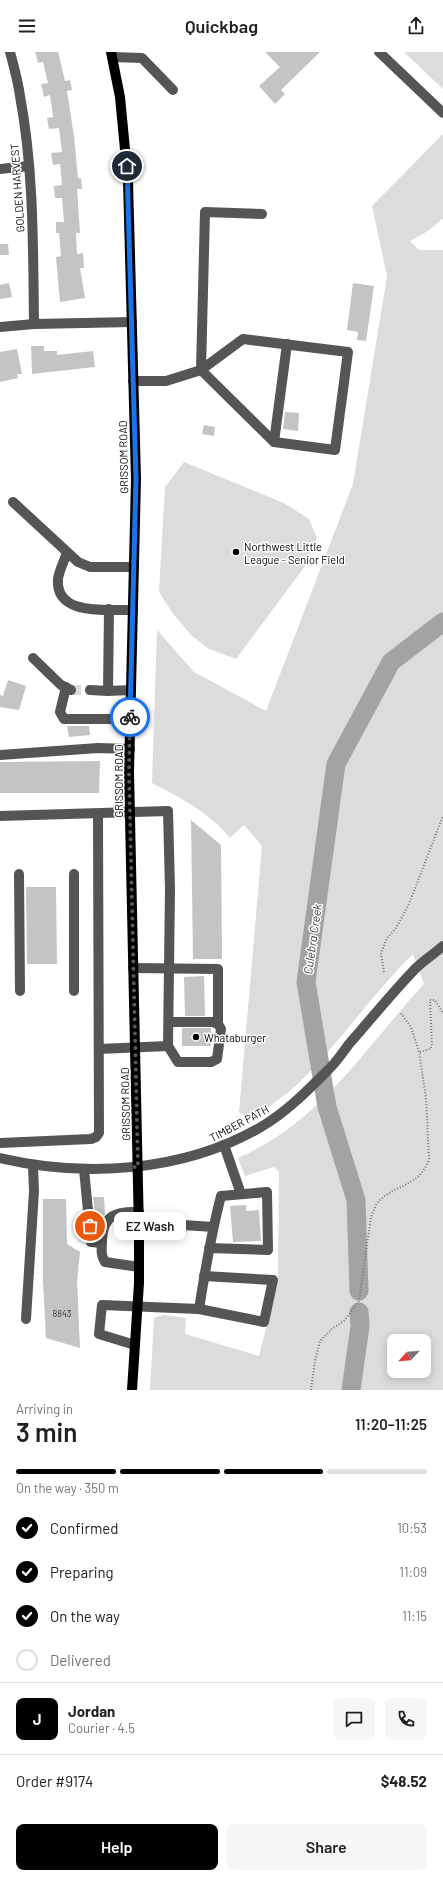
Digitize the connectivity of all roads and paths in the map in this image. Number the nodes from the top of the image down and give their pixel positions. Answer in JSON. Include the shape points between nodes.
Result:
{"nodes":[{"id":1,"x":10,"y":52,"type":"edge"},
{"id":2,"x":379,"y":52,"type":"edge"},
{"id":3,"x":111,"y":55,"type":"edge"},
{"id":4,"x":173,"y":90,"type":"dead end"},
{"id":5,"x":443,"y":113,"type":"edge"},
{"id":6,"x":29,"y":166,"type":"junction"},
{"id":7,"x":0,"y":169,"type":"edge"},
{"id":8,"x":262,"y":214,"type":"dead end"},
{"id":9,"x":132,"y":322,"type":"junction"},
{"id":10,"x":34,"y":324,"type":"junction"},
{"id":11,"x":0,"y":327,"type":"edge"},
{"id":12,"x":287,"y":344,"type":"junction"},
{"id":13,"x":201,"y":370,"type":"junction"},
{"id":14,"x":133,"y":381,"type":"junction"},
{"id":15,"x":274,"y":442,"type":"junction"},
{"id":16,"x":13,"y":502,"type":"dead end"},
{"id":17,"x":67,"y":553,"type":"junction"},
{"id":18,"x":134,"y":567,"type":"junction"},
{"id":19,"x":109,"y":609,"type":"junction"},
{"id":20,"x":133,"y":610,"type":"junction"},
{"id":21,"x":33,"y":658,"type":"dead end"},
{"id":22,"x":90,"y":690,"type":"tunnel mouth"},
{"id":23,"x":131,"y":690,"type":"junction"},
{"id":24,"x":108,"y":691,"type":"junction"},
{"id":25,"x":130,"y":719,"type":"junction"},
{"id":26,"x":130,"y":749,"type":"junction"},
{"id":27,"x":0,"y":755,"type":"edge"},
{"id":28,"x":130,"y":811,"type":"junction"},
{"id":29,"x":98,"y":814,"type":"junction"},
{"id":30,"x":0,"y":816,"type":"edge"},
{"id":31,"x":443,"y":816,"type":"edge"},
{"id":32,"x":19,"y":874,"type":"dead end"},
{"id":33,"x":74,"y":874,"type":"dead end"},
{"id":34,"x":443,"y":946,"type":"edge"},
{"id":35,"x":133,"y":968,"type":"junction"},
{"id":36,"x":170,"y":969,"type":"junction"},
{"id":37,"x":384,"y":972,"type":"dead end"},
{"id":38,"x":20,"y":991,"type":"dead end"},
{"id":39,"x":74,"y":991,"type":"dead end"},
{"id":40,"x":400,"y":1012,"type":"dead end"},
{"id":41,"x":443,"y":1013,"type":"edge"},
{"id":42,"x":170,"y":1022,"type":"junction"},
{"id":43,"x":218,"y":1024,"type":"junction"},
{"id":44,"x":168,"y":1046,"type":"junction"},
{"id":45,"x":136,"y":1048,"type":"junction"},
{"id":46,"x":100,"y":1049,"type":"junction"},
{"id":47,"x":419,"y":1052,"type":"junction"},
{"id":48,"x":0,"y":1143,"type":"edge"},
{"id":49,"x":224,"y":1146,"type":"junction"},
{"id":50,"x":0,"y":1158,"type":"edge"},
{"id":51,"x":33,"y":1166,"type":"junction"},
{"id":52,"x":138,"y":1167,"type":"junction"},
{"id":53,"x":84,"y":1169,"type":"junction"},
{"id":54,"x":241,"y":1194,"type":"junction"},
{"id":55,"x":139,"y":1217,"type":"junction"},
{"id":56,"x":213,"y":1227,"type":"junction"},
{"id":57,"x":102,"y":1243,"type":"junction"},
{"id":58,"x":209,"y":1248,"type":"junction"},
{"id":59,"x":139,"y":1267,"type":"junction"},
{"id":60,"x":204,"y":1276,"type":"junction"},
{"id":61,"x":137,"y":1307,"type":"junction"},
{"id":62,"x":198,"y":1309,"type":"junction"},
{"id":63,"x":26,"y":1319,"type":"dead end"},
{"id":64,"x":135,"y":1345,"type":"junction"},
{"id":65,"x":132,"y":1390,"type":"edge"},
{"id":66,"x":311,"y":1390,"type":"edge"}],
"edges":[{"from":1,"to":6,"type":"street","name":"GOLDEN HARVEST","via":[[21,97]]},
{"from":2,"to":5,"type":"street"},
{"from":3,"to":4,"type":"street","via":[[142,58]]},
{"from":3,"to":9,"type":"main road","name":"GRISSOM ROAD","via":[[120,98],[128,180]]},
{"from":6,"to":7,"type":"street"},
{"from":6,"to":10,"type":"street","name":"GOLDEN HARVEST"},
{"from":8,"to":13,"type":"street","via":[[205,212]]},
{"from":9,"to":10,"type":"street"},
{"from":9,"to":14,"type":"main road","name":"GRISSOM ROAD"},
{"from":10,"to":11,"type":"street"},
{"from":12,"to":13,"type":"street","via":[[243,338]]},
{"from":12,"to":15,"type":"street"},
{"from":12,"to":15,"type":"street","via":[[348,352],[335,450]]},
{"from":13,"to":14,"type":"street","via":[[166,381]]},
{"from":13,"to":15,"type":"street"},
{"from":14,"to":18,"type":"main road","name":"GRISSOM ROAD","via":[[136,479]]},
{"from":16,"to":17,"type":"street"},
{"from":17,"to":18,"type":"street","via":[[90,567]]},
{"from":17,"to":19,"type":"street","via":[[58,578],[62,597],[77,607]]},
{"from":18,"to":20,"type":"main road","name":"GRISSOM ROAD"},
{"from":19,"to":20,"type":"street"},
{"from":19,"to":24,"type":"street"},
{"from":20,"to":23,"type":"main road","name":"GRISSOM ROAD"},
{"from":21,"to":25,"type":"street","via":[[68,689],[60,712],[64,719]]},
{"from":22,"to":24,"type":"street"},
{"from":23,"to":24,"type":"street"},
{"from":23,"to":25,"type":"main road","name":"GRISSOM ROAD"},
{"from":25,"to":26,"type":"main road","name":"GRISSOM ROAD"},
{"from":26,"to":27,"type":"street","via":[[98,748]]},
{"from":26,"to":28,"type":"main road","name":"GRISSOM ROAD"},
{"from":28,"to":29,"type":"street"},
{"from":28,"to":35,"type":"main road","name":"GRISSOM ROAD"},
{"from":28,"to":36,"type":"street","via":[[168,811]]},
{"from":29,"to":30,"type":"street"},
{"from":29,"to":46,"type":"street"},
{"from":31,"to":37,"type":"path","via":[[409,904],[396,928],[387,938],[381,954]]},
{"from":32,"to":38,"type":"street"},
{"from":33,"to":39,"type":"street"},
{"from":34,"to":49,"type":"street","name":"TIMBER PATH","via":[[416,968],[331,1066],[283,1112],[262,1127]]},
{"from":35,"to":36,"type":"street"},
{"from":35,"to":45,"type":"main road","name":"GRISSOM ROAD"},
{"from":36,"to":42,"type":"street"},
{"from":36,"to":43,"type":"street","via":[[218,969]]},
{"from":40,"to":47,"type":"path","via":[[411,1028]]},
{"from":41,"to":47,"type":"path","via":[[435,1000],[430,1000],[432,1045],[430,1049]]},
{"from":42,"to":43,"type":"street"},
{"from":42,"to":44,"type":"street"},
{"from":43,"to":44,"type":"street","via":[[221,1029],[217,1059],[210,1062],[178,1062]]},
{"from":44,"to":45,"type":"street"},
{"from":45,"to":46,"type":"street"},
{"from":45,"to":52,"type":"main road","name":"GRISSOM ROAD"},
{"from":46,"to":48,"type":"street","via":[[99,1133],[96,1137]]},
{"from":47,"to":66,"type":"path","via":[[426,1098],[429,1159],[426,1168],[412,1182],[386,1196],[376,1206],[359,1301],[345,1320],[320,1341]]},
{"from":49,"to":52,"type":"street","name":"TIMBER PATH","via":[[173,1162]]},
{"from":49,"to":54,"type":"street"},
{"from":50,"to":51,"type":"street","name":"TIMBER PATH"},
{"from":51,"to":53,"type":"street","name":"TIMBER PATH"},
{"from":51,"to":63,"type":"street","via":[[34,1191]]},
{"from":52,"to":53,"type":"street","name":"TIMBER PATH"},
{"from":52,"to":55,"type":"main road","name":"GRISSOM ROAD"},
{"from":53,"to":57,"type":"street","via":[[91,1242]]},
{"from":54,"to":56,"type":"street","via":[[221,1196]]},
{"from":54,"to":58,"type":"street","via":[[267,1192],[268,1250]]},
{"from":55,"to":56,"type":"street"},
{"from":55,"to":57,"type":"street","via":[[121,1212],[112,1216],[103,1228]]},
{"from":55,"to":59,"type":"main road","name":"GRISSOM ROAD"},
{"from":56,"to":58,"type":"street"},
{"from":57,"to":59,"type":"street","via":[[101,1256],[105,1262]]},
{"from":58,"to":60,"type":"street"},
{"from":59,"to":61,"type":"main road","name":"GRISSOM ROAD"},
{"from":60,"to":62,"type":"street"},
{"from":60,"to":62,"type":"street","via":[[273,1280],[264,1322]]},
{"from":61,"to":62,"type":"street"},
{"from":61,"to":64,"type":"main road","name":"GRISSOM ROAD"},
{"from":61,"to":64,"type":"street","via":[[102,1305],[99,1334]]},
{"from":64,"to":65,"type":"main road","name":"GRISSOM ROAD"}]}
